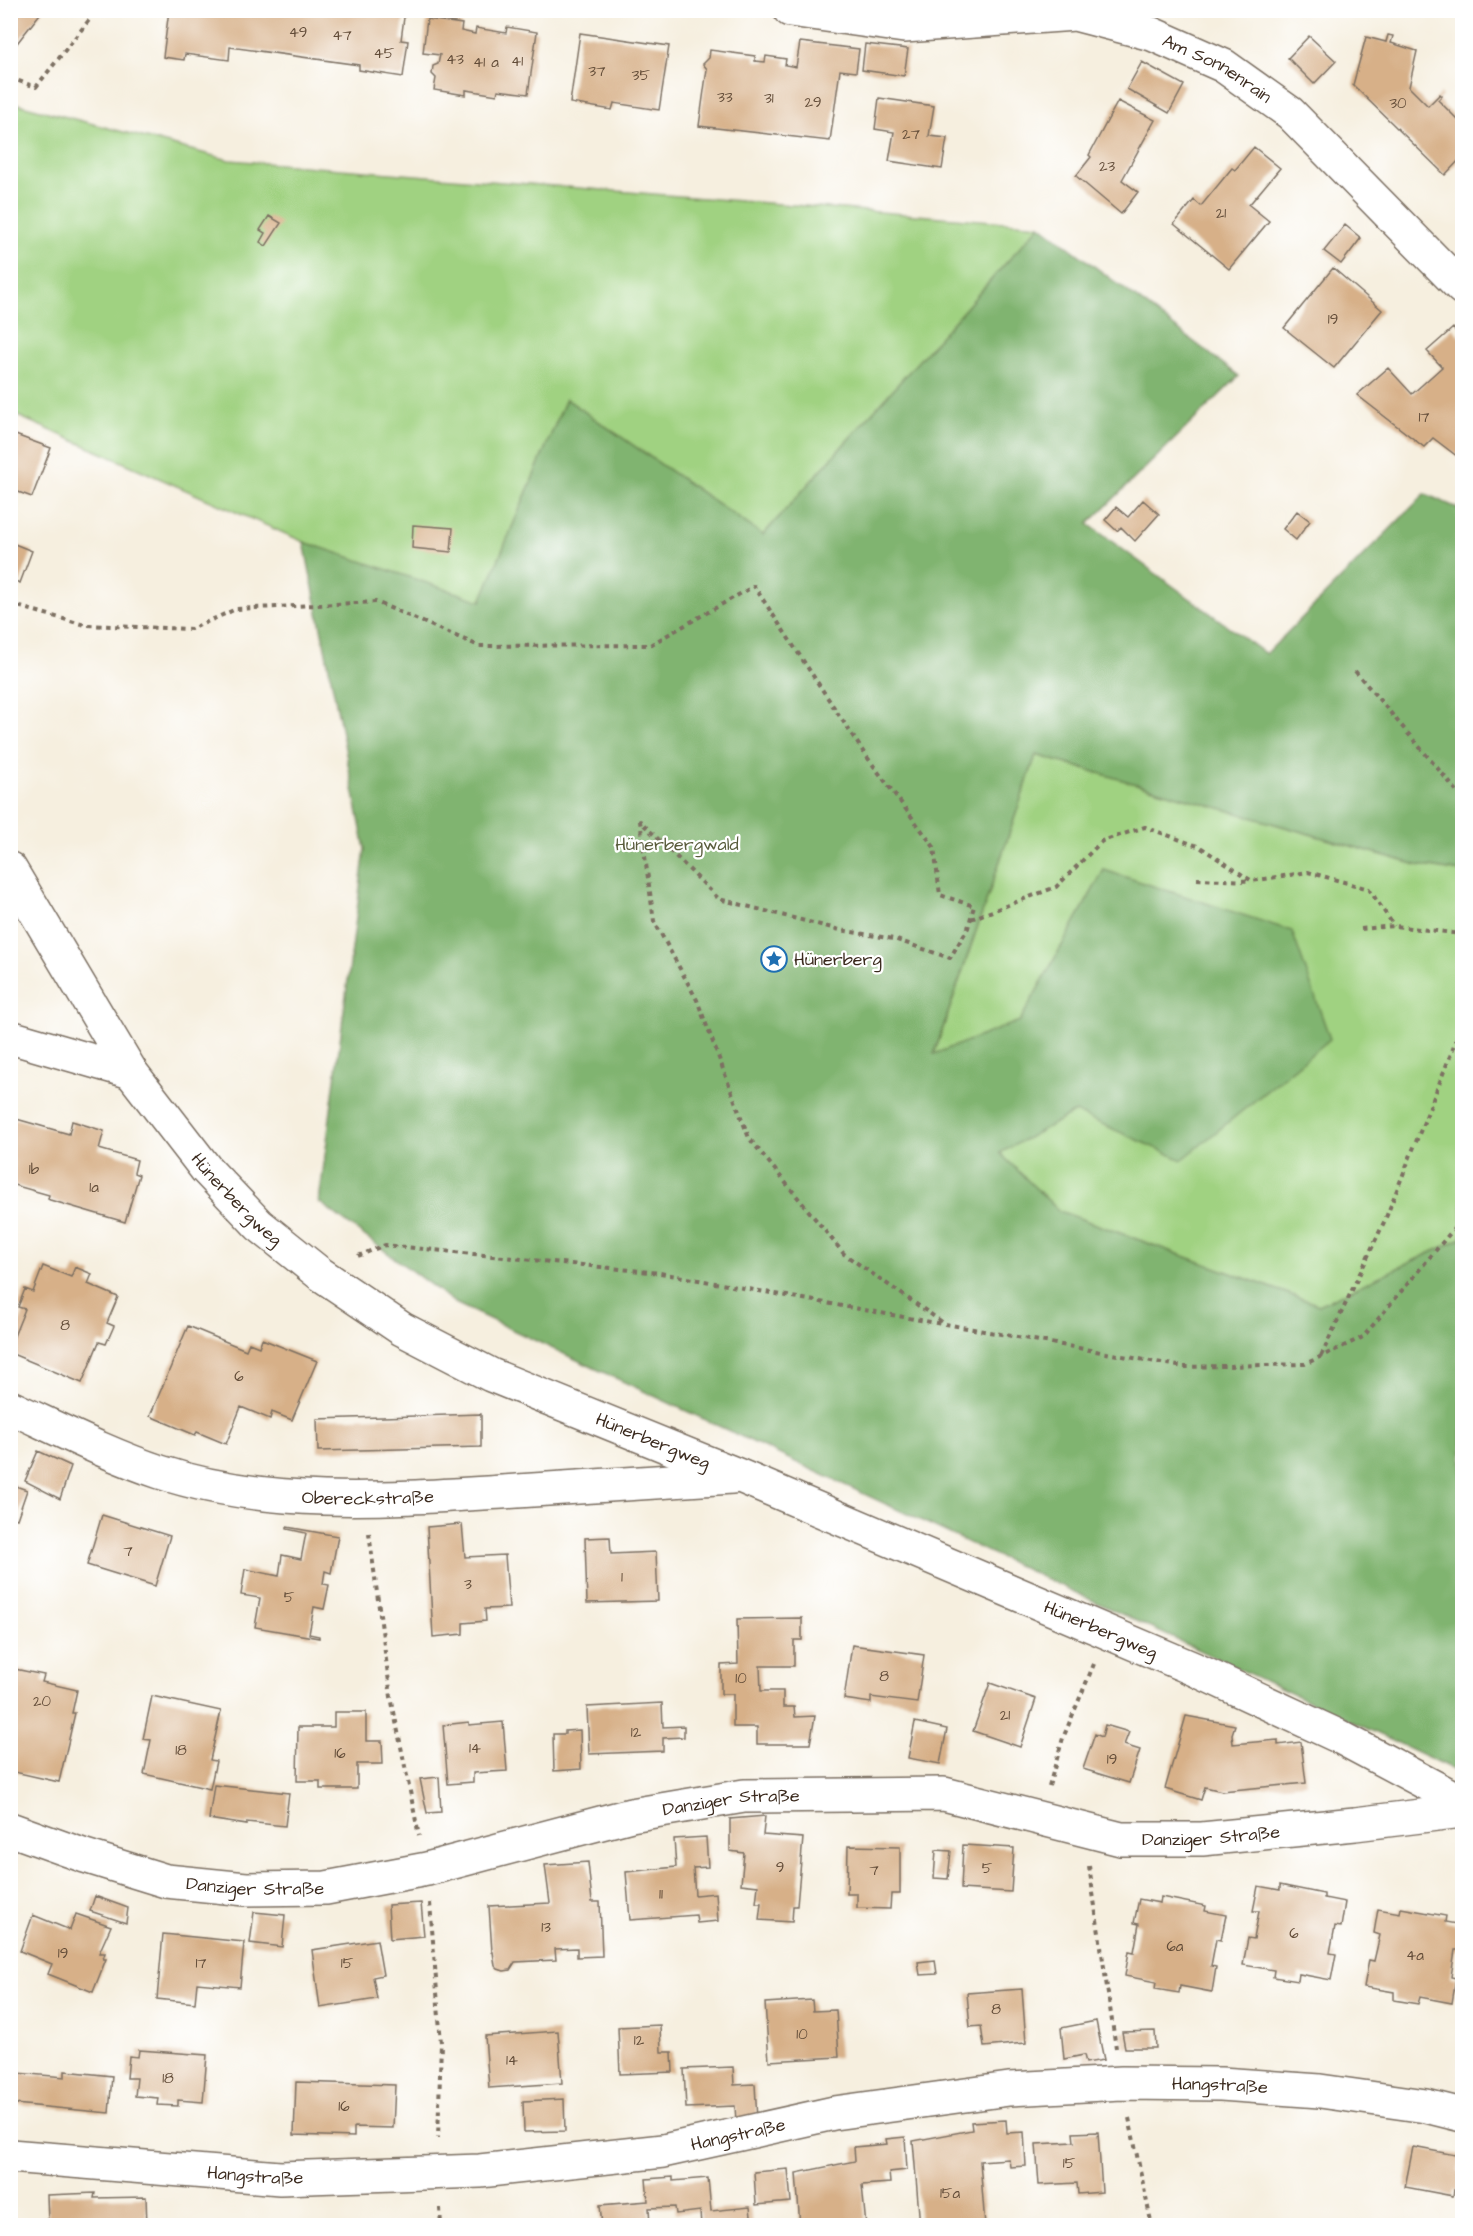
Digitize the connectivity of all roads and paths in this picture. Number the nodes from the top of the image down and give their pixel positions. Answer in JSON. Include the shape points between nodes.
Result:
{"nodes":[{"id":1,"x":97,"y":10,"type":"edge"},
{"id":2,"x":790,"y":10,"type":"edge"},
{"id":3,"x":10,"y":78,"type":"edge"},
{"id":4,"x":1462,"y":288,"type":"edge"},
{"id":5,"x":10,"y":604,"type":"edge"},
{"id":6,"x":1355,"y":670,"type":"dead end"},
{"id":7,"x":1462,"y":797,"type":"edge"},
{"id":8,"x":10,"y":869,"type":"edge"},
{"id":9,"x":1197,"y":879,"type":"dead end"},
{"id":10,"x":1252,"y":881,"type":"junction"},
{"id":11,"x":970,"y":918,"type":"junction"},
{"id":12,"x":1394,"y":926,"type":"junction"},
{"id":13,"x":1361,"y":929,"type":"dead end"},
{"id":14,"x":1462,"y":934,"type":"edge"},
{"id":15,"x":1462,"y":1026,"type":"edge"},
{"id":16,"x":10,"y":1037,"type":"edge"},
{"id":17,"x":131,"y":1072,"type":"junction"},
{"id":18,"x":1462,"y":1220,"type":"edge"},
{"id":19,"x":319,"y":1273,"type":"junction"},
{"id":20,"x":945,"y":1324,"type":"junction"},
{"id":21,"x":1321,"y":1356,"type":"junction"},
{"id":22,"x":10,"y":1407,"type":"edge"},
{"id":23,"x":740,"y":1476,"type":"junction"},
{"id":24,"x":1108,"y":1631,"type":"junction"},
{"id":25,"x":1462,"y":1803,"type":"edge"},
{"id":26,"x":1462,"y":1811,"type":"edge"},
{"id":27,"x":1040,"y":1818,"type":"junction"},
{"id":28,"x":10,"y":1829,"type":"edge"},
{"id":29,"x":1088,"y":1857,"type":"dead end"},
{"id":30,"x":1122,"y":2083,"type":"junction"},
{"id":31,"x":1462,"y":2115,"type":"edge"},
{"id":32,"x":10,"y":2156,"type":"edge"},
{"id":33,"x":1152,"y":2226,"type":"edge"}],
"edges":[{"from":1,"to":3,"type":"path","via":[[36,87]]},
{"from":2,"to":4,"type":"street","name":"Am Sonnenrain","via":[[904,26],[1075,14],[1152,34],[1224,66],[1290,113]]},
{"from":5,"to":11,"type":"path","via":[[85,625],[191,629],[236,609],[376,602],[479,646],[650,645],[754,586],[864,753],[934,847],[940,895],[974,906]]},
{"from":6,"to":7,"type":"path"},
{"from":8,"to":17,"type":"street","name":"Hünerbergweg"},
{"from":9,"to":10,"type":"path"},
{"from":10,"to":11,"type":"path","via":[[1200,847],[1145,827],[1102,841],[1056,887]]},
{"from":10,"to":12,"type":"path","via":[[1308,872],[1369,889]]},
{"from":11,"to":20,"type":"path","via":[[950,958],[894,939],[840,930],[718,899],[640,821],[654,921],[697,1000],[749,1138],[844,1254]]},
{"from":12,"to":13,"type":"path"},
{"from":12,"to":14,"type":"path"},
{"from":15,"to":21,"type":"path","via":[[1385,1220]]},
{"from":16,"to":17,"type":"street"},
{"from":17,"to":19,"type":"street","name":"Hünerbergweg","via":[[206,1169],[259,1225]]},
{"from":18,"to":21,"type":"path","via":[[1363,1337]]},
{"from":19,"to":20,"type":"path","via":[[385,1245],[660,1273]]},
{"from":19,"to":23,"type":"street","name":"Hünerbergweg","via":[[402,1329],[491,1375]]},
{"from":20,"to":21,"type":"path","via":[[1184,1367],[1305,1364]]},
{"from":22,"to":23,"type":"street","name":"Obereckstraße","via":[[161,1472],[291,1497],[364,1499]]},
{"from":23,"to":24,"type":"street","name":"Hünerbergweg"},
{"from":24,"to":25,"type":"street","name":"Hünerbergweg","via":[[1338,1736]]},
{"from":24,"to":27,"type":"path","via":[[1063,1738]]},
{"from":26,"to":27,"type":"street","name":"Danziger Straße","via":[[1202,1839],[1121,1839]]},
{"from":27,"to":28,"type":"street","name":"Danziger Straße","via":[[944,1794],[744,1796],[631,1815],[427,1869],[326,1888],[246,1889],[166,1881]]},
{"from":29,"to":30,"type":"path"},
{"from":30,"to":31,"type":"street","name":"Hangstraße","via":[[1320,2091]]},
{"from":30,"to":32,"type":"street","name":"Hangstraße","via":[[986,2092],[834,2113],[663,2151],[480,2171],[280,2178]]},
{"from":30,"to":33,"type":"path"}]}
